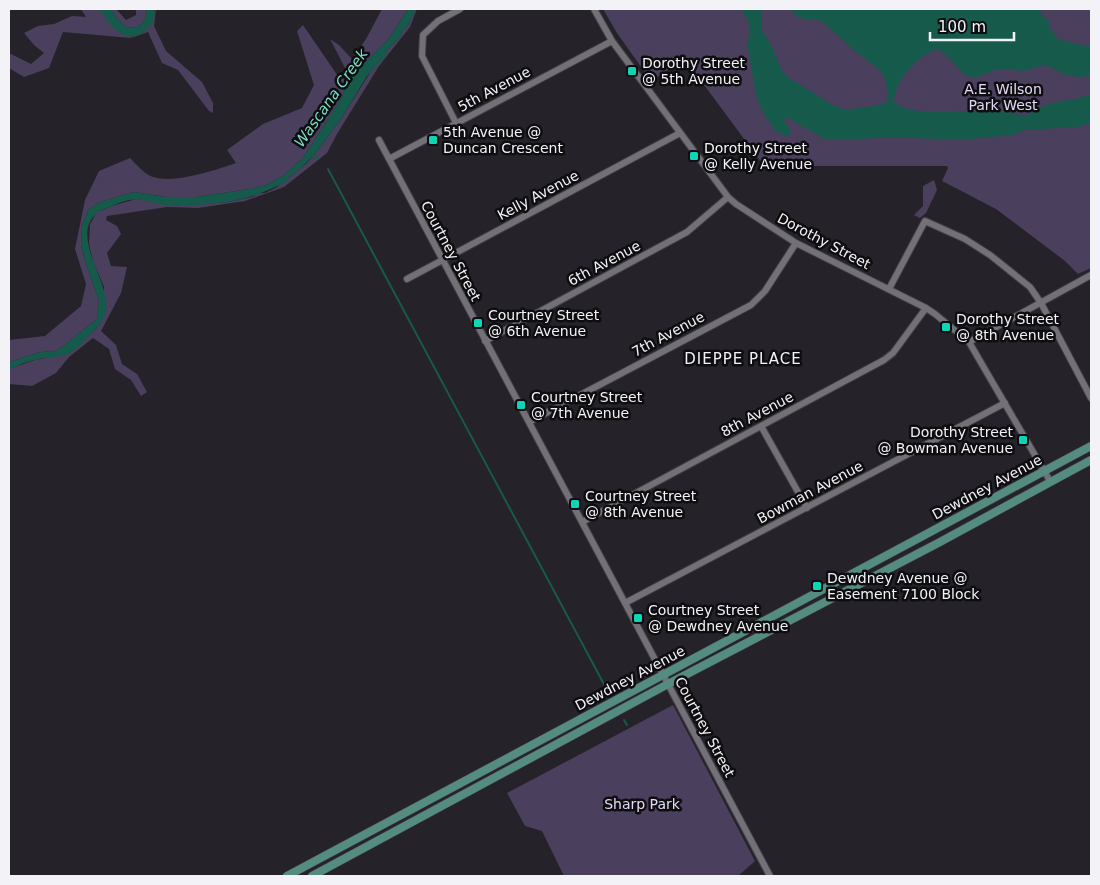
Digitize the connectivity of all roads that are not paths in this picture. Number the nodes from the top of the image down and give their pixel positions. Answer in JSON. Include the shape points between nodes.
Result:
{"nodes":[{"id":1,"x":460,"y":9,"type":"edge"},
{"id":2,"x":594,"y":9,"type":"edge"},
{"id":3,"x":612,"y":41,"type":"junction"},
{"id":4,"x":456,"y":123,"type":"junction"},
{"id":5,"x":680,"y":133,"type":"junction"},
{"id":6,"x":378,"y":140,"type":"dead end"},
{"id":7,"x":389,"y":159,"type":"junction"},
{"id":8,"x":728,"y":197,"type":"junction"},
{"id":9,"x":796,"y":242,"type":"junction"},
{"id":10,"x":443,"y":261,"type":"junction"},
{"id":11,"x":1091,"y":275,"type":"edge"},
{"id":12,"x":407,"y":279,"type":"dead end"},
{"id":13,"x":889,"y":289,"type":"junction"},
{"id":14,"x":1041,"y":303,"type":"junction"},
{"id":15,"x":926,"y":308,"type":"junction"},
{"id":16,"x":485,"y":341,"type":"junction"},
{"id":17,"x":969,"y":342,"type":"junction"},
{"id":18,"x":1091,"y":398,"type":"edge"},
{"id":19,"x":1005,"y":403,"type":"junction"},
{"id":20,"x":529,"y":422,"type":"junction"},
{"id":21,"x":761,"y":426,"type":"junction"},
{"id":22,"x":1091,"y":446,"type":"edge"},
{"id":23,"x":1091,"y":460,"type":"edge"},
{"id":24,"x":1045,"y":470,"type":"junction"},
{"id":25,"x":1050,"y":481,"type":"junction"},
{"id":26,"x":807,"y":508,"type":"junction"},
{"id":27,"x":582,"y":522,"type":"junction"},
{"id":28,"x":625,"y":603,"type":"junction"},
{"id":29,"x":663,"y":674,"type":"junction"},
{"id":30,"x":668,"y":684,"type":"junction"},
{"id":31,"x":287,"y":876,"type":"edge"},
{"id":32,"x":312,"y":876,"type":"edge"},
{"id":33,"x":770,"y":876,"type":"edge"}],
"edges":[{"from":1,"to":4,"type":"street","via":[[438,21],[423,35],[422,56]]},
{"from":2,"to":3,"type":"street","name":"Dorothy Street"},
{"from":3,"to":4,"type":"street","name":"5th Avenue"},
{"from":3,"to":5,"type":"street","name":"Dorothy Street"},
{"from":4,"to":7,"type":"street","name":"5th Avenue"},
{"from":5,"to":8,"type":"street","name":"Dorothy Street"},
{"from":5,"to":10,"type":"street","name":"Kelly Avenue"},
{"from":6,"to":7,"type":"street","name":"Courtney Street"},
{"from":7,"to":10,"type":"street","name":"Courtney Street"},
{"from":8,"to":9,"type":"street","name":"Dorothy Street"},
{"from":8,"to":16,"type":"street","name":"6th Avenue","via":[[687,232]]},
{"from":9,"to":13,"type":"street","name":"Dorothy Street"},
{"from":9,"to":20,"type":"street","name":"7th Avenue","via":[[765,291],[751,305]]},
{"from":10,"to":12,"type":"street","name":"Kelly Avenue"},
{"from":10,"to":16,"type":"street","name":"Courtney Street"},
{"from":11,"to":14,"type":"street"},
{"from":13,"to":14,"type":"street","via":[[925,221],[965,239],[990,255],[1030,287]]},
{"from":13,"to":15,"type":"street","name":"Dorothy Street"},
{"from":14,"to":17,"type":"street"},
{"from":14,"to":18,"type":"street"},
{"from":15,"to":17,"type":"street","name":"Dorothy Street"},
{"from":15,"to":21,"type":"street","name":"8th Avenue","via":[[893,353],[884,360]]},
{"from":16,"to":20,"type":"street","name":"Courtney Street"},
{"from":17,"to":19,"type":"street","name":"Dorothy Street"},
{"from":19,"to":24,"type":"street","name":"Dorothy Street"},
{"from":19,"to":26,"type":"street","name":"Bowman Avenue"},
{"from":20,"to":27,"type":"street","name":"Courtney Street"},
{"from":21,"to":26,"type":"street"},
{"from":21,"to":27,"type":"street","name":"8th Avenue"},
{"from":22,"to":24,"type":"main road","name":"Dewdney Avenue"},
{"from":23,"to":25,"type":"main road","name":"Dewdney Avenue"},
{"from":24,"to":25,"type":"street","name":"Dorothy Street"},
{"from":24,"to":29,"type":"main road","name":"Dewdney Avenue"},
{"from":25,"to":30,"type":"main road","name":"Dewdney Avenue"},
{"from":26,"to":28,"type":"street","name":"Bowman Avenue"},
{"from":27,"to":28,"type":"street","name":"Courtney Street"},
{"from":28,"to":29,"type":"street","name":"Courtney Street"},
{"from":29,"to":30,"type":"street","name":"Courtney Street"},
{"from":29,"to":31,"type":"main road","name":"Dewdney Avenue"},
{"from":30,"to":32,"type":"main road","name":"Dewdney Avenue"},
{"from":30,"to":33,"type":"street","name":"Courtney Street"}]}
